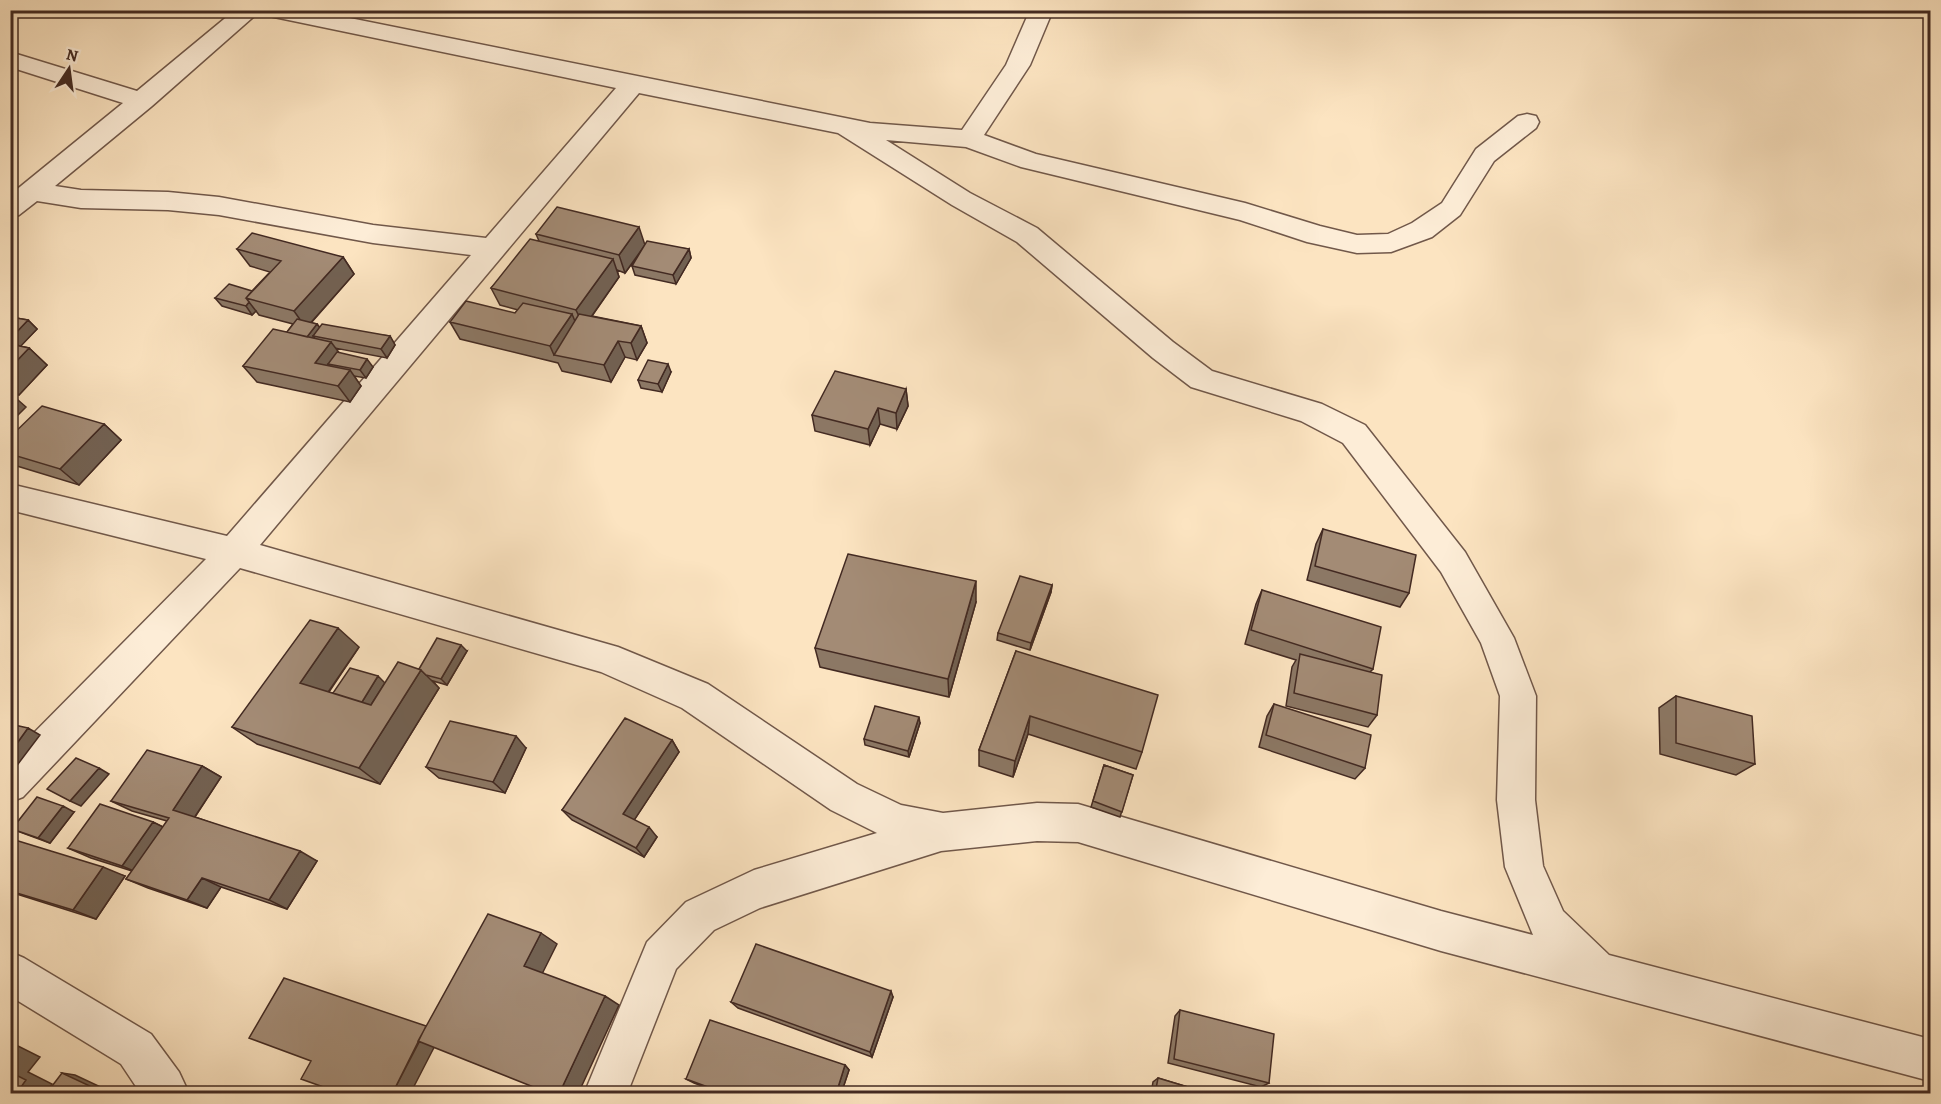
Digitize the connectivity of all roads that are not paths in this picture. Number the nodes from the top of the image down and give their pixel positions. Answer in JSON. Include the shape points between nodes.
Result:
{"nodes":[{"id":1,"x":250,"y":10,"type":"edge"},
{"id":2,"x":274,"y":10,"type":"edge"},
{"id":3,"x":1042,"y":10,"type":"edge"},
{"id":4,"x":10,"y":59,"type":"edge"},
{"id":5,"x":632,"y":85,"type":"junction"},
{"id":6,"x":143,"y":101,"type":"junction"},
{"id":7,"x":1527,"y":122,"type":"dead end"},
{"id":8,"x":846,"y":127,"type":"junction"},
{"id":9,"x":969,"y":139,"type":"junction"},
{"id":10,"x":32,"y":191,"type":"junction"},
{"id":11,"x":10,"y":209,"type":"edge"},
{"id":12,"x":494,"y":248,"type":"junction"},
{"id":13,"x":10,"y":496,"type":"edge"},
{"id":14,"x":234,"y":552,"type":"junction"},
{"id":15,"x":10,"y":784,"type":"edge"},
{"id":16,"x":943,"y":832,"type":"junction"},
{"id":17,"x":1598,"y":971,"type":"junction"},
{"id":18,"x":10,"y":972,"type":"edge"},
{"id":19,"x":1930,"y":1060,"type":"edge"},
{"id":20,"x":162,"y":1094,"type":"edge"},
{"id":21,"x":605,"y":1094,"type":"edge"}],
"edges":[{"from":1,"to":6,"type":"street"},
{"from":2,"to":5,"type":"street"},
{"from":3,"to":9,"type":"street","via":[[1018,65]]},
{"from":4,"to":6,"type":"street"},
{"from":5,"to":8,"type":"street"},
{"from":5,"to":12,"type":"street"},
{"from":6,"to":10,"type":"street"},
{"from":7,"to":9,"type":"street","via":[[1485,155],[1451,209],[1422,230],[1391,243],[1358,244],[1317,235],[1245,212],[1030,161]]},
{"from":8,"to":9,"type":"street"},
{"from":8,"to":17,"type":"street","via":[[1027,235],[1202,379],[1311,411],[1354,434],[1453,562],[1497,638],[1518,696],[1516,800],[1524,867],[1549,925]]},
{"from":10,"to":11,"type":"street"},
{"from":10,"to":12,"type":"street","via":[[81,200],[219,206],[374,234]]},
{"from":12,"to":14,"type":"street"},
{"from":13,"to":14,"type":"street"},
{"from":14,"to":15,"type":"street"},
{"from":14,"to":16,"type":"street","via":[[606,658],[695,696],[844,797],[897,823]]},
{"from":16,"to":17,"type":"street","via":[[1037,822],[1078,823],[1441,931]]},
{"from":16,"to":21,"type":"street","via":[[754,890],[700,916],[661,956]]},
{"from":17,"to":19,"type":"street"},
{"from":18,"to":20,"type":"street","via":[[136,1049],[164,1087]]}]}
